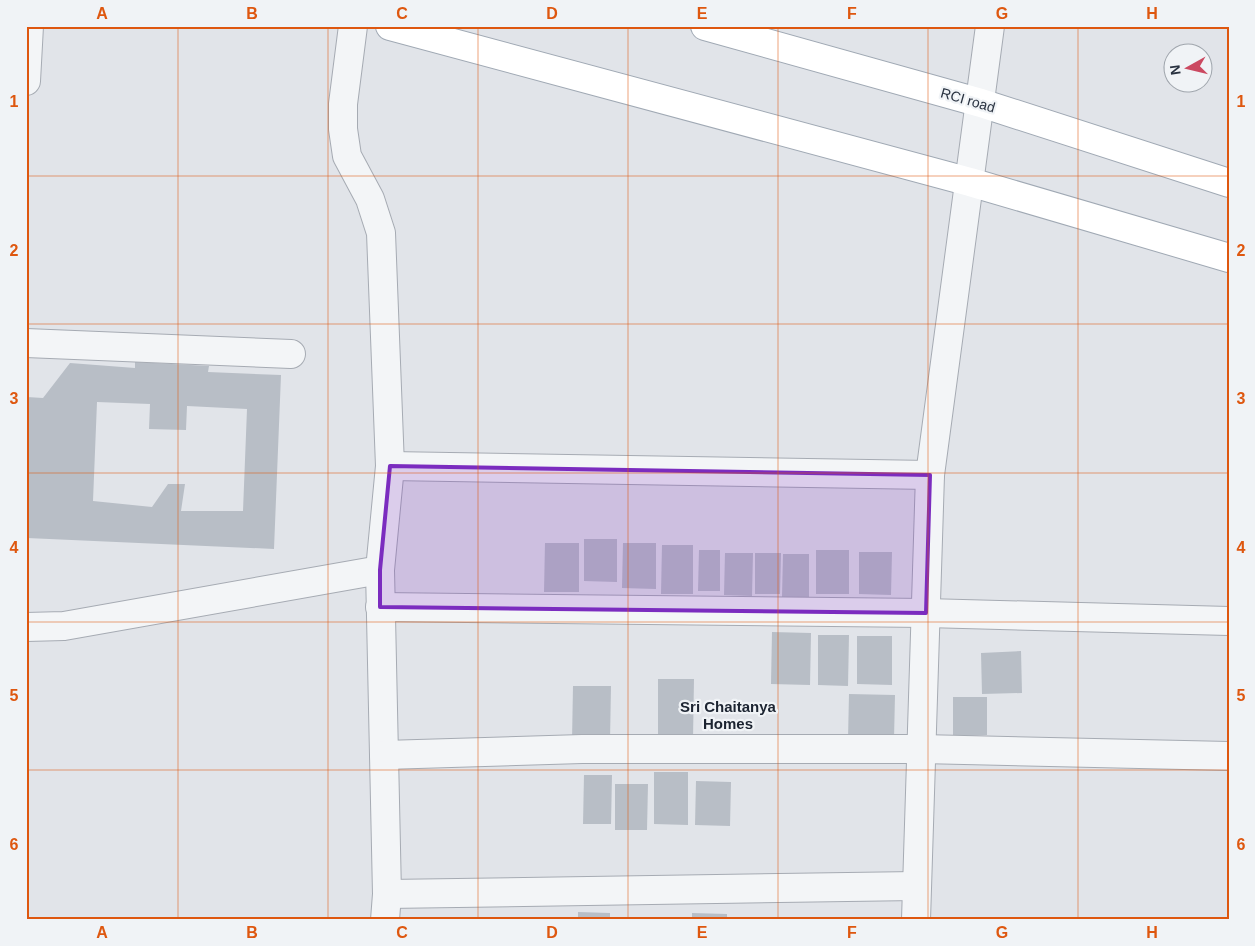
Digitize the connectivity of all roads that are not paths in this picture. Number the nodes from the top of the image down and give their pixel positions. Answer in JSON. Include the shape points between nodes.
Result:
{"nodes":[{"id":1,"x":29,"y":26,"type":"edge"},
{"id":2,"x":353,"y":26,"type":"edge"},
{"id":3,"x":390,"y":26,"type":"edge"},
{"id":4,"x":705,"y":26,"type":"edge"},
{"id":5,"x":990,"y":26,"type":"edge"},
{"id":6,"x":26,"y":81,"type":"edge"},
{"id":7,"x":981,"y":103,"type":"junction"},
{"id":8,"x":970,"y":182,"type":"junction"},
{"id":9,"x":1229,"y":183,"type":"edge"},
{"id":10,"x":1229,"y":258,"type":"edge"},
{"id":11,"x":26,"y":343,"type":"edge"},
{"id":12,"x":291,"y":354,"type":"dead end"},
{"id":13,"x":390,"y":466,"type":"junction"},
{"id":14,"x":930,"y":475,"type":"junction"},
{"id":15,"x":380,"y":570,"type":"junction"},
{"id":16,"x":380,"y":606,"type":"junction"},
{"id":17,"x":926,"y":614,"type":"junction"},
{"id":18,"x":1229,"y":621,"type":"edge"},
{"id":19,"x":26,"y":627,"type":"edge"},
{"id":20,"x":921,"y":749,"type":"junction"},
{"id":21,"x":384,"y":756,"type":"junction"},
{"id":22,"x":1229,"y":756,"type":"edge"},
{"id":23,"x":916,"y":886,"type":"junction"},
{"id":24,"x":386,"y":907,"type":"edge"},
{"id":25,"x":916,"y":920,"type":"edge"}],
"edges":[{"from":1,"to":6,"type":"street"},
{"from":2,"to":13,"type":"street","via":[[343,129],[347,156],[370,199],[381,233]]},
{"from":3,"to":8,"type":"main road"},
{"from":4,"to":7,"type":"main road","name":"RCI road"},
{"from":5,"to":7,"type":"street"},
{"from":7,"to":8,"type":"street"},
{"from":7,"to":9,"type":"main road","name":"RCI road"},
{"from":8,"to":10,"type":"main road"},
{"from":8,"to":14,"type":"street"},
{"from":11,"to":12,"type":"street"},
{"from":13,"to":14,"type":"street"},
{"from":13,"to":15,"type":"street"},
{"from":14,"to":17,"type":"street"},
{"from":15,"to":16,"type":"street"},
{"from":15,"to":19,"type":"street","via":[[64,626]]},
{"from":16,"to":17,"type":"street"},
{"from":16,"to":21,"type":"street"},
{"from":17,"to":18,"type":"street"},
{"from":17,"to":20,"type":"street"},
{"from":20,"to":21,"type":"street","via":[[582,749]]},
{"from":20,"to":22,"type":"street"},
{"from":20,"to":23,"type":"street"},
{"from":21,"to":24,"type":"street"},
{"from":23,"to":24,"type":"street"},
{"from":23,"to":25,"type":"street"}]}
